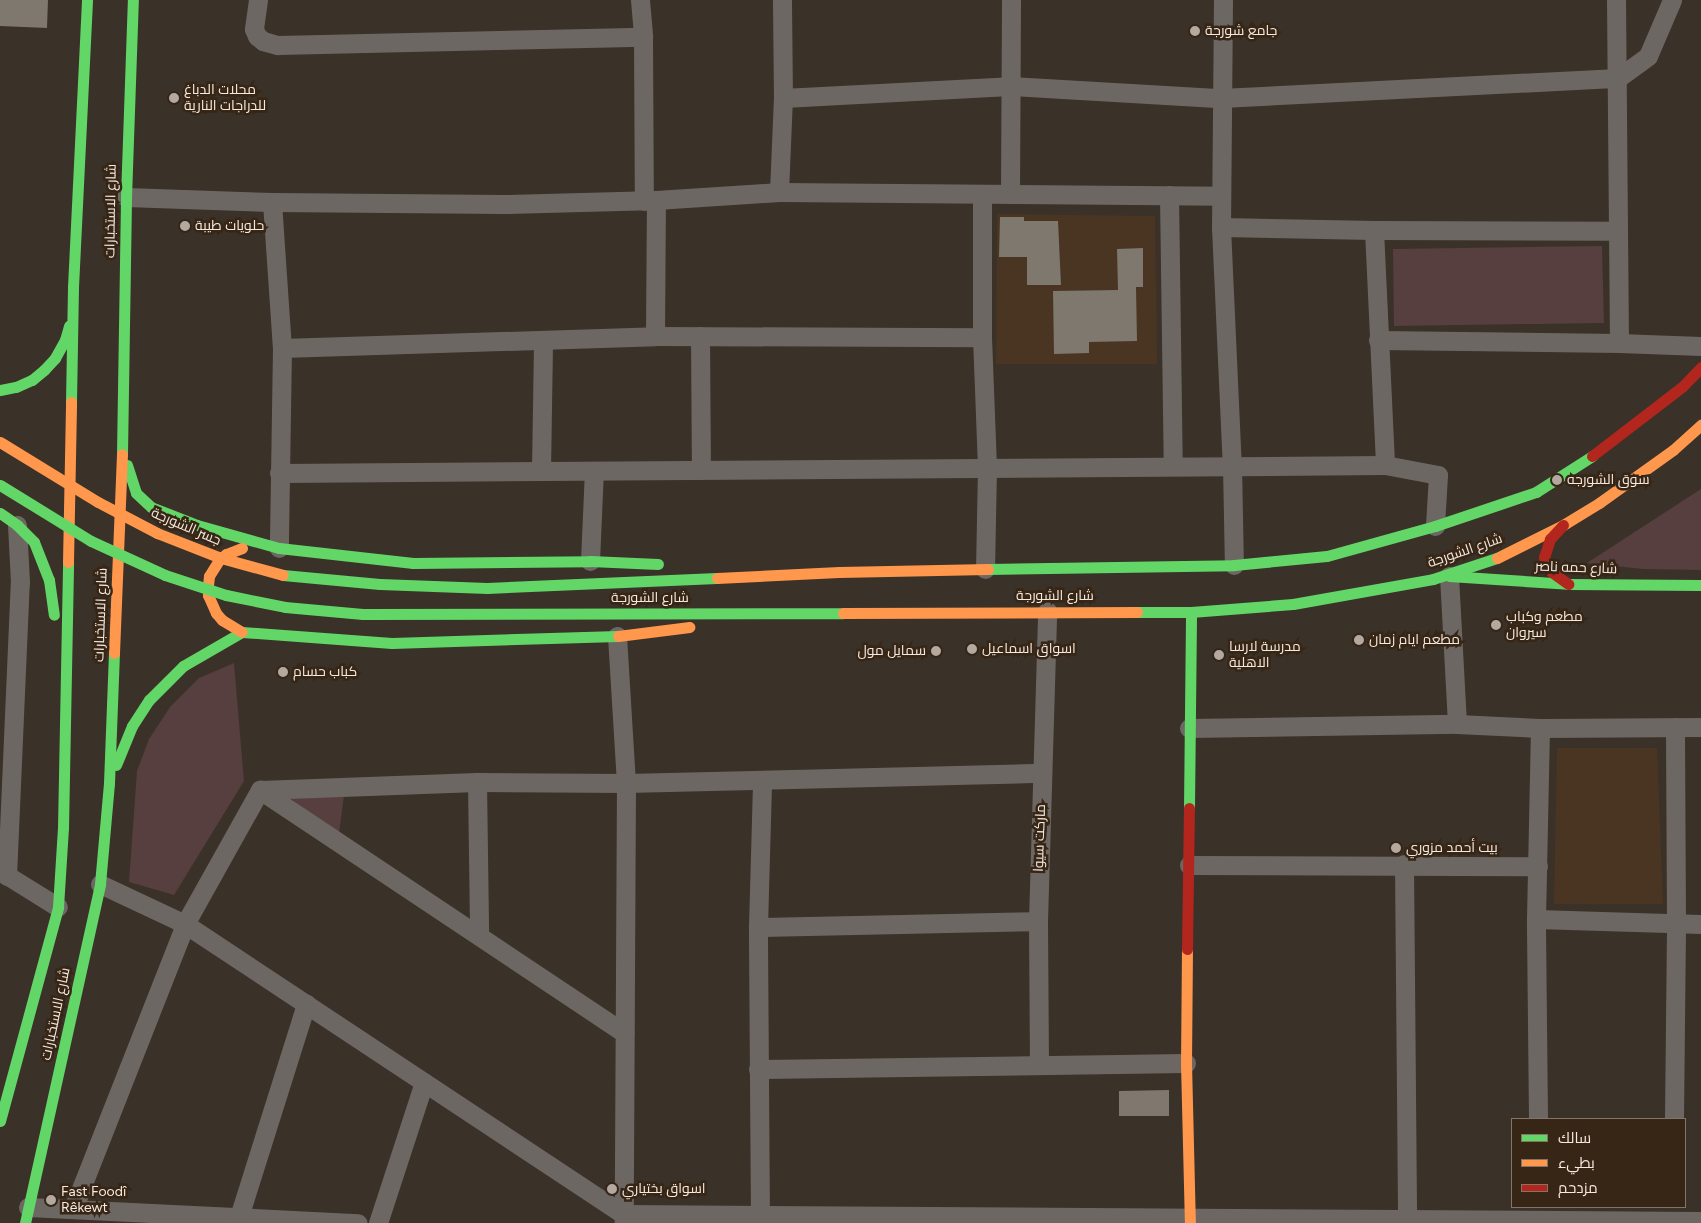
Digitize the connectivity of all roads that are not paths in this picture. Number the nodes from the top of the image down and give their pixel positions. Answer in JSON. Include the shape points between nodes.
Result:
{"nodes":[{"id":1,"x":87,"y":0,"type":"edge"},
{"id":2,"x":133,"y":0,"type":"edge"},
{"id":3,"x":258,"y":0,"type":"edge"},
{"id":4,"x":640,"y":0,"type":"edge"},
{"id":5,"x":782,"y":0,"type":"edge"},
{"id":6,"x":1011,"y":0,"type":"edge"},
{"id":7,"x":1223,"y":0,"type":"edge"},
{"id":8,"x":1616,"y":0,"type":"edge"},
{"id":9,"x":1672,"y":0,"type":"edge"},
{"id":10,"x":643,"y":37,"type":"junction"},
{"id":11,"x":1618,"y":78,"type":"junction"},
{"id":12,"x":1010,"y":86,"type":"junction"},
{"id":13,"x":783,"y":98,"type":"junction"},
{"id":14,"x":1221,"y":98,"type":"junction"},
{"id":15,"x":779,"y":192,"type":"junction"},
{"id":16,"x":982,"y":194,"type":"junction"},
{"id":17,"x":1010,"y":194,"type":"junction"},
{"id":18,"x":1168,"y":196,"type":"junction"},
{"id":19,"x":1221,"y":196,"type":"junction"},
{"id":20,"x":126,"y":197,"type":"junction"},
{"id":21,"x":650,"y":200,"type":"junction"},
{"id":22,"x":272,"y":202,"type":"junction"},
{"id":23,"x":1221,"y":227,"type":"junction"},
{"id":24,"x":1374,"y":230,"type":"junction"},
{"id":25,"x":1618,"y":231,"type":"junction"},
{"id":26,"x":73,"y":287,"type":"junction"},
{"id":27,"x":655,"y":336,"type":"junction"},
{"id":28,"x":700,"y":336,"type":"junction"},
{"id":29,"x":982,"y":337,"type":"junction"},
{"id":30,"x":543,"y":340,"type":"junction"},
{"id":31,"x":1378,"y":340,"type":"junction"},
{"id":32,"x":1618,"y":343,"type":"junction"},
{"id":33,"x":1701,"y":346,"type":"edge"},
{"id":34,"x":282,"y":348,"type":"junction"},
{"id":35,"x":1701,"y":367,"type":"edge"},
{"id":36,"x":0,"y":390,"type":"edge"},
{"id":37,"x":1701,"y":425,"type":"edge"},
{"id":38,"x":123,"y":434,"type":"junction"},
{"id":39,"x":0,"y":442,"type":"edge"},
{"id":40,"x":1173,"y":465,"type":"junction"},
{"id":41,"x":1232,"y":465,"type":"junction"},
{"id":42,"x":1385,"y":465,"type":"junction"},
{"id":43,"x":987,"y":467,"type":"junction"},
{"id":44,"x":701,"y":470,"type":"junction"},
{"id":45,"x":541,"y":471,"type":"junction"},
{"id":46,"x":594,"y":471,"type":"junction"},
{"id":47,"x":279,"y":473,"type":"junction"},
{"id":48,"x":0,"y":485,"type":"edge"},
{"id":49,"x":0,"y":513,"type":"edge"},
{"id":50,"x":17,"y":525,"type":"junction"},
{"id":51,"x":1563,"y":525,"type":"junction"},
{"id":52,"x":1435,"y":526,"type":"junction"},
{"id":53,"x":279,"y":548,"type":"junction"},
{"id":54,"x":590,"y":561,"type":"junction"},
{"id":55,"x":670,"y":565,"type":"dead end"},
{"id":56,"x":1234,"y":565,"type":"junction"},
{"id":57,"x":709,"y":566,"type":"dead end"},
{"id":58,"x":1066,"y":568,"type":"junction"},
{"id":59,"x":985,"y":569,"type":"junction"},
{"id":60,"x":839,"y":572,"type":"junction"},
{"id":61,"x":1450,"y":576,"type":"junction"},
{"id":62,"x":1066,"y":582,"type":"dead end"},
{"id":63,"x":1568,"y":584,"type":"junction"},
{"id":64,"x":1701,"y":585,"type":"edge"},
{"id":65,"x":1047,"y":611,"type":"junction"},
{"id":66,"x":816,"y":612,"type":"junction"},
{"id":67,"x":1191,"y":612,"type":"junction"},
{"id":68,"x":242,"y":632,"type":"junction"},
{"id":69,"x":617,"y":636,"type":"junction"},
{"id":70,"x":65,"y":689,"type":"junction"},
{"id":71,"x":1457,"y":724,"type":"junction"},
{"id":72,"x":1675,"y":727,"type":"junction"},
{"id":73,"x":1701,"y":727,"type":"edge"},
{"id":74,"x":1189,"y":728,"type":"junction"},
{"id":75,"x":1540,"y":728,"type":"junction"},
{"id":76,"x":1042,"y":773,"type":"junction"},
{"id":77,"x":762,"y":780,"type":"junction"},
{"id":78,"x":477,"y":782,"type":"junction"},
{"id":79,"x":109,"y":783,"type":"junction"},
{"id":80,"x":626,"y":783,"type":"junction"},
{"id":81,"x":260,"y":790,"type":"junction"},
{"id":82,"x":1404,"y":864,"type":"junction"},
{"id":83,"x":1189,"y":865,"type":"junction"},
{"id":84,"x":1538,"y":866,"type":"junction"},
{"id":85,"x":3,"y":873,"type":"edge"},
{"id":86,"x":100,"y":884,"type":"junction"},
{"id":87,"x":58,"y":907,"type":"junction"},
{"id":88,"x":1536,"y":919,"type":"junction"},
{"id":89,"x":1038,"y":921,"type":"junction"},
{"id":90,"x":1676,"y":923,"type":"junction"},
{"id":91,"x":185,"y":924,"type":"junction"},
{"id":92,"x":1701,"y":924,"type":"edge"},
{"id":93,"x":758,"y":927,"type":"junction"},
{"id":94,"x":479,"y":934,"type":"junction"},
{"id":95,"x":306,"y":1004,"type":"junction"},
{"id":96,"x":624,"y":1033,"type":"junction"},
{"id":97,"x":1186,"y":1063,"type":"junction"},
{"id":98,"x":1039,"y":1065,"type":"junction"},
{"id":99,"x":758,"y":1069,"type":"junction"},
{"id":100,"x":424,"y":1082,"type":"junction"},
{"id":101,"x":1538,"y":1118,"type":"edge"},
{"id":102,"x":1674,"y":1118,"type":"edge"},
{"id":103,"x":0,"y":1121,"type":"edge"},
{"id":104,"x":72,"y":1209,"type":"junction"},
{"id":105,"x":1540,"y":1213,"type":"edge"},
{"id":106,"x":1673,"y":1214,"type":"edge"},
{"id":107,"x":26,"y":1215,"type":"edge"},
{"id":108,"x":624,"y":1218,"type":"edge"},
{"id":109,"x":760,"y":1219,"type":"edge"},
{"id":110,"x":895,"y":1219,"type":"edge"},
{"id":111,"x":1407,"y":1219,"type":"junction"},
{"id":112,"x":238,"y":1220,"type":"edge"},
{"id":113,"x":1042,"y":1220,"type":"edge"},
{"id":114,"x":1190,"y":1220,"type":"edge"},
{"id":115,"x":1701,"y":1221,"type":"edge"},
{"id":116,"x":358,"y":1223,"type":"edge"},
{"id":117,"x":378,"y":1223,"type":"edge"}],
"edges":[{"from":1,"to":26,"type":"main road","name":"شارع الاستخبارات"},
{"from":2,"to":20,"type":"main road","name":"شارع الاستخبارات"},
{"from":3,"to":10,"type":"street","via":[[254,29],[263,41],[277,45]]},
{"from":4,"to":10,"type":"street"},
{"from":5,"to":13,"type":"street"},
{"from":6,"to":12,"type":"street"},
{"from":7,"to":14,"type":"street"},
{"from":8,"to":11,"type":"street"},
{"from":9,"to":11,"type":"street","via":[[1648,56]]},
{"from":10,"to":21,"type":"street"},
{"from":11,"to":14,"type":"street"},
{"from":11,"to":25,"type":"street"},
{"from":12,"to":13,"type":"street"},
{"from":12,"to":14,"type":"street"},
{"from":12,"to":17,"type":"street"},
{"from":13,"to":15,"type":"street"},
{"from":14,"to":19,"type":"street"},
{"from":15,"to":16,"type":"street"},
{"from":15,"to":21,"type":"street"},
{"from":16,"to":17,"type":"street"},
{"from":16,"to":29,"type":"street"},
{"from":17,"to":18,"type":"street"},
{"from":18,"to":19,"type":"street"},
{"from":18,"to":40,"type":"street"},
{"from":19,"to":23,"type":"street"},
{"from":20,"to":22,"type":"street"},
{"from":20,"to":38,"type":"main road","name":"شارع الاستخبارات"},
{"from":21,"to":22,"type":"street","via":[[505,204]]},
{"from":21,"to":27,"type":"street"},
{"from":22,"to":34,"type":"street"},
{"from":23,"to":24,"type":"street"},
{"from":23,"to":41,"type":"street"},
{"from":24,"to":25,"type":"street"},
{"from":24,"to":31,"type":"street"},
{"from":25,"to":32,"type":"street"},
{"from":26,"to":36,"type":"main road","via":[[72,315],[55,358],[32,380],[16,388]]},
{"from":26,"to":70,"type":"main road","name":"شارع الاستخبارات"},
{"from":27,"to":28,"type":"street"},
{"from":27,"to":30,"type":"street"},
{"from":28,"to":29,"type":"street"},
{"from":28,"to":44,"type":"street"},
{"from":29,"to":43,"type":"street"},
{"from":30,"to":34,"type":"street"},
{"from":30,"to":45,"type":"street"},
{"from":31,"to":32,"type":"street"},
{"from":31,"to":42,"type":"street"},
{"from":32,"to":33,"type":"street"},
{"from":34,"to":47,"type":"street"},
{"from":35,"to":52,"type":"main road","via":[[1682,387],[1607,447],[1536,492]]},
{"from":37,"to":51,"type":"main road","name":"شارع الشورجة","via":[[1673,450]]},
{"from":38,"to":53,"type":"main road","via":[[128,475],[142,500],[197,525]]},
{"from":38,"to":79,"type":"main road","name":"شارع الاستخبارات"},
{"from":39,"to":60,"type":"main road","name":"جسر الشورجة","bridge":true,"via":[[98,502],[157,533],[221,558],[277,574],[380,584],[486,588]]},
{"from":40,"to":41,"type":"street"},
{"from":40,"to":43,"type":"street"},
{"from":41,"to":42,"type":"street"},
{"from":41,"to":56,"type":"street"},
{"from":42,"to":52,"type":"street","via":[[1438,475]]},
{"from":43,"to":44,"type":"street"},
{"from":43,"to":59,"type":"street"},
{"from":44,"to":46,"type":"street"},
{"from":45,"to":46,"type":"street"},
{"from":45,"to":47,"type":"street"},
{"from":46,"to":54,"type":"street"},
{"from":47,"to":53,"type":"street"},
{"from":48,"to":66,"type":"main road","name":"شارع الشورجة","bridge":true,"via":[[91,541],[165,575],[226,595],[286,607],[363,614]]},
{"from":49,"to":50,"type":"main road"},
{"from":50,"to":70,"type":"main road","via":[[34,542],[49,580]]},
{"from":50,"to":85,"type":"street","via":[[20,582]]},
{"from":51,"to":61,"type":"main road","name":"شارع الشورجة","via":[[1502,556]]},
{"from":51,"to":63,"type":"main road","via":[[1550,539],[1544,557],[1549,570]]},
{"from":52,"to":56,"type":"main road","via":[[1327,556]]},
{"from":53,"to":54,"type":"main road","via":[[412,563]]},
{"from":53,"to":68,"type":"main road","via":[[235,550],[219,560],[209,576],[208,595],[216,613]]},
{"from":54,"to":55,"type":"main road"},
{"from":56,"to":58,"type":"main road"},
{"from":57,"to":60,"type":"main road"},
{"from":58,"to":59,"type":"main road"},
{"from":58,"to":62,"type":"main road"},
{"from":59,"to":60,"type":"main road"},
{"from":61,"to":63,"type":"main road","name":"شارع حمه ناصر"},
{"from":61,"to":67,"type":"main road","name":"شارع الشورجة","via":[[1293,604]]},
{"from":61,"to":71,"type":"street"},
{"from":63,"to":64,"type":"main road","name":"شارع حمه ناصر"},
{"from":65,"to":66,"type":"main road","name":"شارع الشورجة"},
{"from":65,"to":67,"type":"main road","name":"شارع الشورجة","via":[[1066,607]]},
{"from":65,"to":76,"type":"street","name":"مارکت سیوا"},
{"from":66,"to":69,"type":"main road"},
{"from":67,"to":74,"type":"main road"},
{"from":68,"to":69,"type":"main road","via":[[392,643]]},
{"from":68,"to":79,"type":"main road","via":[[184,666],[149,700],[132,726]]},
{"from":69,"to":80,"type":"street"},
{"from":70,"to":87,"type":"main road","name":"شارع الاستخبارات"},
{"from":71,"to":74,"type":"street"},
{"from":71,"to":75,"type":"street"},
{"from":72,"to":73,"type":"street"},
{"from":72,"to":75,"type":"street"},
{"from":72,"to":90,"type":"street"},
{"from":74,"to":83,"type":"main road"},
{"from":75,"to":84,"type":"street"},
{"from":76,"to":77,"type":"street"},
{"from":76,"to":89,"type":"street","name":"مارکت سیوا"},
{"from":77,"to":80,"type":"street"},
{"from":77,"to":93,"type":"street"},
{"from":78,"to":80,"type":"street"},
{"from":78,"to":81,"type":"street"},
{"from":78,"to":94,"type":"street"},
{"from":79,"to":86,"type":"main road","name":"شارع الاستخبارات"},
{"from":80,"to":96,"type":"street"},
{"from":81,"to":91,"type":"street"},
{"from":81,"to":94,"type":"street"},
{"from":82,"to":83,"type":"street"},
{"from":82,"to":84,"type":"street"},
{"from":82,"to":111,"type":"street"},
{"from":83,"to":97,"type":"main road"},
{"from":84,"to":88,"type":"street"},
{"from":85,"to":87,"type":"street"},
{"from":86,"to":91,"type":"street"},
{"from":86,"to":107,"type":"main road","name":"شارع الاستخبارات"},
{"from":87,"to":103,"type":"main road","name":"شارع الاستخبارات"},
{"from":88,"to":90,"type":"street"},
{"from":88,"to":101,"type":"street"},
{"from":89,"to":93,"type":"street"},
{"from":89,"to":98,"type":"street","name":"مارکت سیوا"},
{"from":90,"to":92,"type":"street"},
{"from":90,"to":102,"type":"street"},
{"from":91,"to":95,"type":"street"},
{"from":91,"to":104,"type":"street"},
{"from":93,"to":99,"type":"street"},
{"from":94,"to":96,"type":"street"},
{"from":95,"to":100,"type":"street"},
{"from":95,"to":112,"type":"street"},
{"from":96,"to":108,"type":"street"},
{"from":97,"to":98,"type":"street"},
{"from":97,"to":114,"type":"main road"},
{"from":98,"to":99,"type":"street"},
{"from":99,"to":109,"type":"street"},
{"from":100,"to":108,"type":"street"},
{"from":100,"to":117,"type":"street"},
{"from":104,"to":107,"type":"street"},
{"from":104,"to":112,"type":"street"},
{"from":105,"to":106,"type":"street"},
{"from":105,"to":111,"type":"street"},
{"from":106,"to":115,"type":"street"},
{"from":108,"to":109,"type":"street"},
{"from":109,"to":110,"type":"street"},
{"from":110,"to":113,"type":"street"},
{"from":111,"to":114,"type":"street"},
{"from":112,"to":116,"type":"street"},
{"from":113,"to":114,"type":"street"}]}
